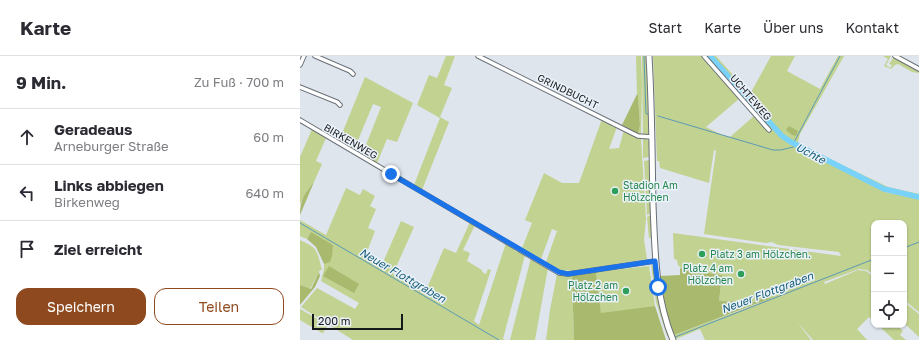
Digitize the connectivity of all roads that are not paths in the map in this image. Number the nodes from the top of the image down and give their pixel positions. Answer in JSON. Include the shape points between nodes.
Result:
{"nodes":[{"id":1,"x":304,"y":56,"type":"edge"},
{"id":2,"x":315,"y":56,"type":"edge"},
{"id":3,"x":478,"y":56,"type":"edge"},
{"id":4,"x":649,"y":56,"type":"edge"},
{"id":5,"x":704,"y":56,"type":"edge"},
{"id":6,"x":895,"y":56,"type":"edge"},
{"id":7,"x":300,"y":65,"type":"edge"},
{"id":8,"x":919,"y":69,"type":"edge"},
{"id":9,"x":353,"y":74,"type":"dead end"},
{"id":10,"x":300,"y":87,"type":"edge"},
{"id":11,"x":340,"y":105,"type":"dead end"},
{"id":12,"x":300,"y":120,"type":"edge"},
{"id":13,"x":769,"y":130,"type":"dead end"},
{"id":14,"x":652,"y":137,"type":"junction"},
{"id":15,"x":655,"y":261,"type":"junction"},
{"id":16,"x":673,"y":340,"type":"edge"}],
"edges":[{"from":1,"to":7,"type":"street"},
{"from":2,"to":9,"type":"street"},
{"from":3,"to":14,"type":"street","name":"GRINDBUCHT","via":[[638,136]]},
{"from":4,"to":14,"type":"main road"},
{"from":5,"to":13,"type":"street","name":"UCHTEWEG"},
{"from":6,"to":8,"type":"street"},
{"from":10,"to":11,"type":"street"},
{"from":12,"to":15,"type":"street","name":"BIRKENWEG","via":[[559,272],[568,274]]},
{"from":14,"to":15,"type":"main road"},
{"from":15,"to":16,"type":"main road","via":[[661,303]]}]}
